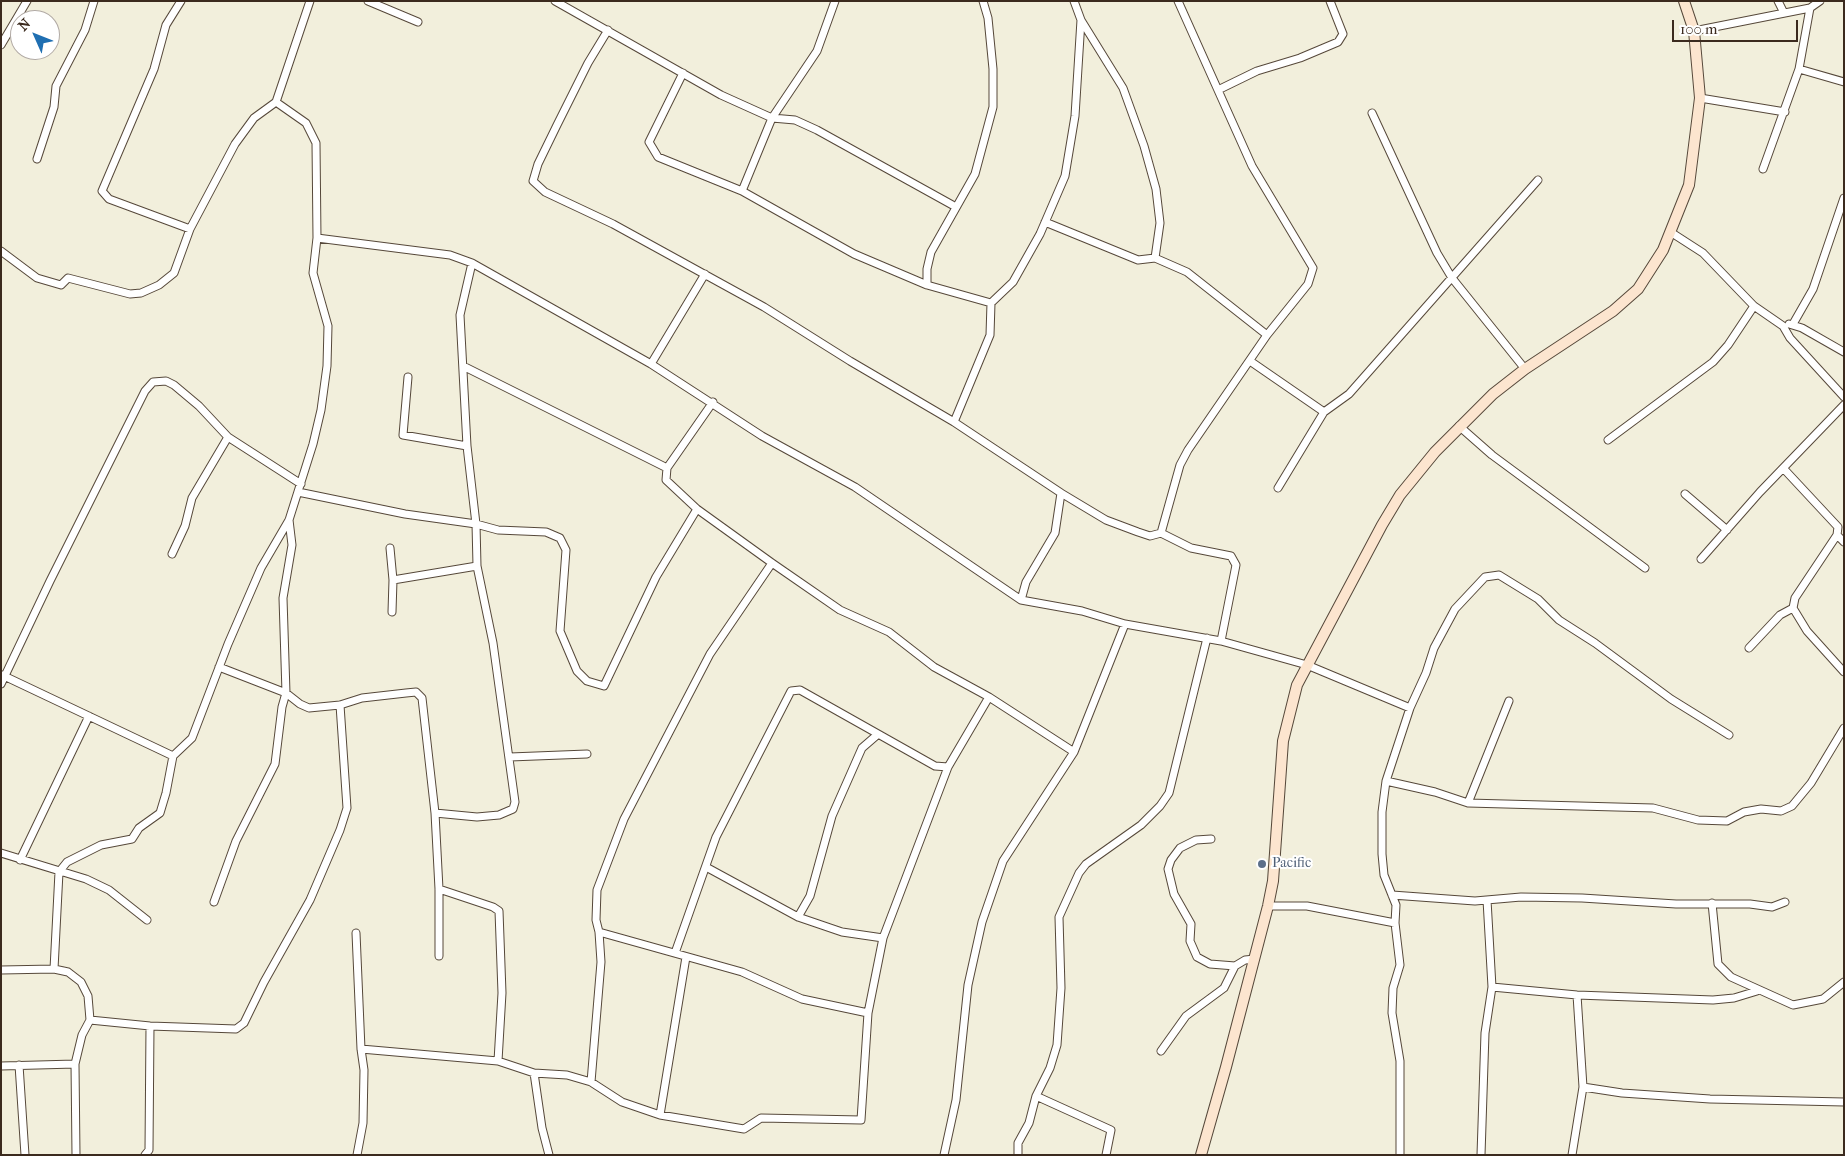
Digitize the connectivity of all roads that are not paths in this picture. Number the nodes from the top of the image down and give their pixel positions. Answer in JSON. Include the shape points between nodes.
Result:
{"nodes":[{"id":1,"x":27,"y":1,"type":"edge"},
{"id":2,"x":94,"y":1,"type":"edge"},
{"id":3,"x":181,"y":1,"type":"edge"},
{"id":4,"x":310,"y":1,"type":"edge"},
{"id":5,"x":368,"y":1,"type":"edge"},
{"id":6,"x":555,"y":1,"type":"edge"},
{"id":7,"x":835,"y":1,"type":"edge"},
{"id":8,"x":983,"y":1,"type":"edge"},
{"id":9,"x":1074,"y":1,"type":"edge"},
{"id":10,"x":1178,"y":1,"type":"edge"},
{"id":11,"x":1330,"y":1,"type":"edge"},
{"id":12,"x":1684,"y":1,"type":"edge"},
{"id":13,"x":1778,"y":1,"type":"edge"},
{"id":14,"x":1820,"y":1,"type":"edge"},
{"id":15,"x":1810,"y":8,"type":"junction"},
{"id":16,"x":1784,"y":13,"type":"junction"},
{"id":17,"x":1081,"y":20,"type":"junction"},
{"id":18,"x":418,"y":22,"type":"dead end"},
{"id":19,"x":608,"y":30,"type":"junction"},
{"id":20,"x":1694,"y":31,"type":"junction"},
{"id":21,"x":1,"y":45,"type":"edge"},
{"id":22,"x":1799,"y":69,"type":"junction"},
{"id":23,"x":683,"y":73,"type":"junction"},
{"id":24,"x":1844,"y":82,"type":"edge"},
{"id":25,"x":1220,"y":89,"type":"junction"},
{"id":26,"x":1700,"y":98,"type":"junction"},
{"id":27,"x":276,"y":102,"type":"junction"},
{"id":28,"x":1785,"y":112,"type":"junction"},
{"id":29,"x":1372,"y":113,"type":"dead end"},
{"id":30,"x":772,"y":118,"type":"junction"},
{"id":31,"x":37,"y":158,"type":"dead end"},
{"id":32,"x":1762,"y":169,"type":"dead end"},
{"id":33,"x":1538,"y":180,"type":"dead end"},
{"id":34,"x":742,"y":191,"type":"junction"},
{"id":35,"x":1844,"y":198,"type":"edge"},
{"id":36,"x":956,"y":207,"type":"junction"},
{"id":37,"x":1045,"y":222,"type":"junction"},
{"id":38,"x":190,"y":229,"type":"junction"},
{"id":39,"x":1672,"y":232,"type":"junction"},
{"id":40,"x":317,"y":238,"type":"junction"},
{"id":41,"x":1,"y":251,"type":"edge"},
{"id":42,"x":1155,"y":258,"type":"junction"},
{"id":43,"x":472,"y":263,"type":"junction"},
{"id":44,"x":705,"y":274,"type":"junction"},
{"id":45,"x":1452,"y":278,"type":"junction"},
{"id":46,"x":927,"y":285,"type":"junction"},
{"id":47,"x":991,"y":303,"type":"junction"},
{"id":48,"x":1754,"y":306,"type":"junction"},
{"id":49,"x":1792,"y":324,"type":"junction"},
{"id":50,"x":1783,"y":326,"type":"junction"},
{"id":51,"x":1267,"y":335,"type":"junction"},
{"id":52,"x":1844,"y":352,"type":"edge"},
{"id":53,"x":1250,"y":361,"type":"junction"},
{"id":54,"x":652,"y":364,"type":"junction"},
{"id":55,"x":463,"y":366,"type":"junction"},
{"id":56,"x":1525,"y":369,"type":"junction"},
{"id":57,"x":408,"y":377,"type":"dead end"},
{"id":58,"x":1844,"y":398,"type":"edge"},
{"id":59,"x":713,"y":402,"type":"junction"},
{"id":60,"x":1844,"y":405,"type":"edge"},
{"id":61,"x":1324,"y":412,"type":"junction"},
{"id":62,"x":954,"y":422,"type":"junction"},
{"id":63,"x":1459,"y":426,"type":"junction"},
{"id":64,"x":228,"y":438,"type":"junction"},
{"id":65,"x":1608,"y":440,"type":"dead end"},
{"id":66,"x":467,"y":446,"type":"junction"},
{"id":67,"x":667,"y":468,"type":"junction"},
{"id":68,"x":1783,"y":468,"type":"junction"},
{"id":69,"x":299,"y":488,"type":"junction"},
{"id":70,"x":1278,"y":488,"type":"dead end"},
{"id":71,"x":1061,"y":493,"type":"junction"},
{"id":72,"x":1685,"y":494,"type":"dead end"},
{"id":73,"x":697,"y":509,"type":"junction"},
{"id":74,"x":290,"y":520,"type":"junction"},
{"id":75,"x":476,"y":524,"type":"junction"},
{"id":76,"x":1727,"y":530,"type":"junction"},
{"id":77,"x":1161,"y":533,"type":"junction"},
{"id":78,"x":1837,"y":535,"type":"junction"},
{"id":79,"x":1844,"y":542,"type":"edge"},
{"id":80,"x":390,"y":548,"type":"dead end"},
{"id":81,"x":172,"y":554,"type":"dead end"},
{"id":82,"x":1701,"y":559,"type":"dead end"},
{"id":83,"x":772,"y":564,"type":"junction"},
{"id":84,"x":477,"y":566,"type":"junction"},
{"id":85,"x":1645,"y":568,"type":"dead end"},
{"id":86,"x":393,"y":580,"type":"junction"},
{"id":87,"x":1021,"y":600,"type":"junction"},
{"id":88,"x":1793,"y":608,"type":"junction"},
{"id":89,"x":392,"y":612,"type":"dead end"},
{"id":90,"x":1125,"y":624,"type":"junction"},
{"id":91,"x":1207,"y":638,"type":"junction"},
{"id":92,"x":1221,"y":641,"type":"junction"},
{"id":93,"x":1749,"y":648,"type":"dead end"},
{"id":94,"x":1307,"y":665,"type":"junction"},
{"id":95,"x":220,"y":667,"type":"junction"},
{"id":96,"x":1844,"y":672,"type":"edge"},
{"id":97,"x":3,"y":675,"type":"edge"},
{"id":98,"x":1,"y":684,"type":"edge"},
{"id":99,"x":286,"y":693,"type":"junction"},
{"id":100,"x":989,"y":697,"type":"junction"},
{"id":101,"x":1509,"y":701,"type":"dead end"},
{"id":102,"x":340,"y":705,"type":"junction"},
{"id":103,"x":1410,"y":708,"type":"junction"},
{"id":104,"x":90,"y":716,"type":"junction"},
{"id":105,"x":1844,"y":728,"type":"edge"},
{"id":106,"x":1729,"y":734,"type":"dead end"},
{"id":107,"x":877,"y":735,"type":"junction"},
{"id":108,"x":1074,"y":752,"type":"junction"},
{"id":109,"x":587,"y":754,"type":"dead end"},
{"id":110,"x":173,"y":756,"type":"junction"},
{"id":111,"x":510,"y":757,"type":"junction"},
{"id":112,"x":948,"y":767,"type":"junction"},
{"id":113,"x":1386,"y":781,"type":"junction"},
{"id":114,"x":1468,"y":803,"type":"junction"},
{"id":115,"x":434,"y":813,"type":"junction"},
{"id":116,"x":1211,"y":839,"type":"dead end"},
{"id":117,"x":1,"y":854,"type":"edge"},
{"id":118,"x":20,"y":860,"type":"junction"},
{"id":119,"x":706,"y":867,"type":"junction"},
{"id":120,"x":59,"y":872,"type":"junction"},
{"id":121,"x":439,"y":889,"type":"junction"},
{"id":122,"x":1392,"y":895,"type":"junction"},
{"id":123,"x":1487,"y":900,"type":"junction"},
{"id":124,"x":214,"y":902,"type":"dead end"},
{"id":125,"x":1785,"y":902,"type":"dead end"},
{"id":126,"x":1712,"y":903,"type":"junction"},
{"id":127,"x":1268,"y":906,"type":"junction"},
{"id":128,"x":798,"y":917,"type":"junction"},
{"id":129,"x":147,"y":920,"type":"dead end"},
{"id":130,"x":1395,"y":923,"type":"junction"},
{"id":131,"x":599,"y":932,"type":"junction"},
{"id":132,"x":356,"y":933,"type":"dead end"},
{"id":133,"x":883,"y":938,"type":"junction"},
{"id":134,"x":675,"y":953,"type":"junction"},
{"id":135,"x":439,"y":956,"type":"dead end"},
{"id":136,"x":686,"y":957,"type":"junction"},
{"id":137,"x":1255,"y":960,"type":"junction"},
{"id":138,"x":1235,"y":966,"type":"junction"},
{"id":139,"x":54,"y":969,"type":"junction"},
{"id":140,"x":1,"y":970,"type":"edge"},
{"id":141,"x":1844,"y":982,"type":"edge"},
{"id":142,"x":1492,"y":987,"type":"junction"},
{"id":143,"x":1757,"y":991,"type":"junction"},
{"id":144,"x":1577,"y":995,"type":"junction"},
{"id":145,"x":868,"y":1013,"type":"junction"},
{"id":146,"x":90,"y":1020,"type":"junction"},
{"id":147,"x":150,"y":1026,"type":"junction"},
{"id":148,"x":360,"y":1049,"type":"junction"},
{"id":149,"x":1161,"y":1051,"type":"dead end"},
{"id":150,"x":498,"y":1061,"type":"junction"},
{"id":151,"x":75,"y":1064,"type":"junction"},
{"id":152,"x":19,"y":1065,"type":"junction"},
{"id":153,"x":1,"y":1066,"type":"edge"},
{"id":154,"x":534,"y":1072,"type":"junction"},
{"id":155,"x":591,"y":1082,"type":"junction"},
{"id":156,"x":1583,"y":1087,"type":"junction"},
{"id":157,"x":1036,"y":1096,"type":"junction"},
{"id":158,"x":1844,"y":1102,"type":"edge"},
{"id":159,"x":660,"y":1115,"type":"junction"},
{"id":160,"x":25,"y":1155,"type":"edge"},
{"id":161,"x":76,"y":1155,"type":"edge"},
{"id":162,"x":145,"y":1155,"type":"edge"},
{"id":163,"x":357,"y":1155,"type":"edge"},
{"id":164,"x":549,"y":1155,"type":"edge"},
{"id":165,"x":944,"y":1155,"type":"edge"},
{"id":166,"x":1018,"y":1155,"type":"edge"},
{"id":167,"x":1106,"y":1155,"type":"edge"},
{"id":168,"x":1201,"y":1155,"type":"edge"},
{"id":169,"x":1400,"y":1155,"type":"edge"},
{"id":170,"x":1481,"y":1155,"type":"edge"},
{"id":171,"x":1572,"y":1155,"type":"edge"}],
"edges":[{"from":1,"to":21,"type":"street"},
{"from":2,"to":31,"type":"street","via":[[85,30],[56,86],[54,107]]},
{"from":3,"to":38,"type":"street","via":[[166,26],[154,69],[102,191],[108,199]]},
{"from":4,"to":27,"type":"street"},
{"from":5,"to":18,"type":"street"},
{"from":6,"to":19,"type":"street"},
{"from":7,"to":30,"type":"street","via":[[817,50]]},
{"from":8,"to":36,"type":"street","via":[[993,68],[992,107],[975,174]]},
{"from":9,"to":17,"type":"street"},
{"from":10,"to":25,"type":"street"},
{"from":11,"to":25,"type":"street","via":[[1343,34],[1338,42],[1300,58],[1257,70]]},
{"from":12,"to":20,"type":"main road"},
{"from":13,"to":16,"type":"street"},
{"from":14,"to":15,"type":"street"},
{"from":15,"to":16,"type":"street"},
{"from":15,"to":22,"type":"street"},
{"from":16,"to":20,"type":"street"},
{"from":17,"to":37,"type":"street","via":[[1074,116],[1065,176]]},
{"from":17,"to":42,"type":"street","via":[[1124,88],[1144,146],[1156,189],[1160,223]]},
{"from":19,"to":23,"type":"street"},
{"from":19,"to":44,"type":"street","via":[[557,125],[533,181],[545,192],[613,224]]},
{"from":20,"to":26,"type":"main road"},
{"from":22,"to":24,"type":"street"},
{"from":22,"to":28,"type":"street"},
{"from":23,"to":30,"type":"street"},
{"from":23,"to":34,"type":"street","via":[[649,142],[658,157]]},
{"from":25,"to":51,"type":"street","via":[[1252,166],[1313,268],[1308,284]]},
{"from":26,"to":28,"type":"street"},
{"from":26,"to":39,"type":"main road","via":[[1689,185]]},
{"from":27,"to":38,"type":"street","via":[[254,118],[235,144]]},
{"from":27,"to":40,"type":"street","via":[[306,123],[316,143]]},
{"from":28,"to":32,"type":"street"},
{"from":29,"to":45,"type":"street","via":[[1430,242]]},
{"from":30,"to":34,"type":"street"},
{"from":30,"to":36,"type":"street","via":[[795,120],[817,130]]},
{"from":33,"to":45,"type":"street"},
{"from":34,"to":46,"type":"street","via":[[854,254]]},
{"from":35,"to":49,"type":"street","via":[[1813,288]]},
{"from":36,"to":46,"type":"street","via":[[932,252]]},
{"from":37,"to":42,"type":"street","via":[[1138,260]]},
{"from":37,"to":47,"type":"street","via":[[1013,282]]},
{"from":38,"to":41,"type":"street","via":[[174,273],[141,293],[130,294],[68,278],[61,285],[38,278]]},
{"from":39,"to":48,"type":"street","via":[[1703,253]]},
{"from":39,"to":56,"type":"main road","via":[[1638,289],[1598,322]]},
{"from":40,"to":43,"type":"street","via":[[450,255]]},
{"from":40,"to":69,"type":"street","via":[[313,273],[328,326],[328,366],[321,410]]},
{"from":42,"to":51,"type":"street","via":[[1187,272]]},
{"from":43,"to":54,"type":"street"},
{"from":43,"to":55,"type":"street","via":[[460,315]]},
{"from":44,"to":54,"type":"street"},
{"from":44,"to":62,"type":"street"},
{"from":45,"to":56,"type":"street"},
{"from":45,"to":61,"type":"street","via":[[1349,394]]},
{"from":46,"to":47,"type":"street"},
{"from":47,"to":62,"type":"street","via":[[990,335]]},
{"from":48,"to":50,"type":"street"},
{"from":48,"to":65,"type":"street","via":[[1713,362]]},
{"from":49,"to":50,"type":"street"},
{"from":49,"to":52,"type":"street"},
{"from":50,"to":58,"type":"street"},
{"from":51,"to":53,"type":"street"},
{"from":53,"to":61,"type":"street"},
{"from":53,"to":77,"type":"street","via":[[1180,465]]},
{"from":54,"to":59,"type":"street"},
{"from":55,"to":66,"type":"street"},
{"from":55,"to":67,"type":"street"},
{"from":56,"to":63,"type":"main road"},
{"from":57,"to":66,"type":"street","via":[[403,435]]},
{"from":59,"to":67,"type":"street"},
{"from":59,"to":87,"type":"street","via":[[762,436],[855,487]]},
{"from":60,"to":68,"type":"street"},
{"from":61,"to":70,"type":"street"},
{"from":62,"to":71,"type":"street"},
{"from":63,"to":85,"type":"street","via":[[1492,455]]},
{"from":63,"to":94,"type":"main road","via":[[1400,496]]},
{"from":64,"to":69,"type":"street"},
{"from":64,"to":81,"type":"street","via":[[192,498],[185,526]]},
{"from":64,"to":97,"type":"street","via":[[199,406],[174,385],[166,381],[152,382]]},
{"from":66,"to":75,"type":"street"},
{"from":67,"to":73,"type":"street","via":[[666,480]]},
{"from":68,"to":76,"type":"street"},
{"from":68,"to":78,"type":"street","via":[[1832,519],[1838,527]]},
{"from":69,"to":74,"type":"street"},
{"from":69,"to":75,"type":"street","via":[[405,514]]},
{"from":71,"to":77,"type":"street","via":[[1106,520],[1150,536]]},
{"from":71,"to":87,"type":"street","via":[[1055,534],[1026,582]]},
{"from":72,"to":76,"type":"street"},
{"from":73,"to":75,"type":"street","via":[[656,577],[604,686],[587,682],[577,671],[560,631],[566,550],[560,538],[546,532],[498,530]]},
{"from":73,"to":83,"type":"street"},
{"from":74,"to":95,"type":"street","via":[[261,568]]},
{"from":74,"to":99,"type":"street","via":[[292,545],[283,598]]},
{"from":75,"to":84,"type":"street"},
{"from":76,"to":82,"type":"street"},
{"from":77,"to":92,"type":"street","via":[[1191,548],[1231,556],[1236,565]]},
{"from":78,"to":79,"type":"street"},
{"from":78,"to":88,"type":"street","via":[[1794,598]]},
{"from":80,"to":86,"type":"street"},
{"from":83,"to":100,"type":"street","via":[[840,610],[889,632],[934,667]]},
{"from":83,"to":131,"type":"street","via":[[710,654],[624,819],[597,890]]},
{"from":84,"to":86,"type":"street"},
{"from":84,"to":111,"type":"street","via":[[493,643]]},
{"from":86,"to":89,"type":"street"},
{"from":87,"to":90,"type":"street","via":[[1082,611]]},
{"from":88,"to":93,"type":"street","via":[[1780,615]]},
{"from":88,"to":96,"type":"street","via":[[1807,631]]},
{"from":90,"to":91,"type":"street"},
{"from":90,"to":108,"type":"street"},
{"from":91,"to":92,"type":"street"},
{"from":91,"to":157,"type":"street","via":[[1170,793],[1141,825],[1086,864],[1059,917],[1061,988],[1057,1045]]},
{"from":92,"to":94,"type":"street"},
{"from":94,"to":103,"type":"street"},
{"from":94,"to":127,"type":"main road","via":[[1290,706],[1283,741]]},
{"from":95,"to":99,"type":"street"},
{"from":95,"to":110,"type":"street","via":[[192,738]]},
{"from":97,"to":98,"type":"street"},
{"from":97,"to":104,"type":"street"},
{"from":99,"to":102,"type":"street","via":[[309,708]]},
{"from":99,"to":124,"type":"street","via":[[275,764],[236,841]]},
{"from":100,"to":108,"type":"street"},
{"from":100,"to":112,"type":"street"},
{"from":101,"to":114,"type":"street"},
{"from":102,"to":115,"type":"street","via":[[362,698],[416,692],[422,698]]},
{"from":102,"to":147,"type":"street","via":[[347,808],[310,900],[244,1023],[236,1029]]},
{"from":103,"to":106,"type":"street","via":[[1434,648],[1455,609],[1485,577],[1499,575],[1538,599],[1559,620],[1670,699]]},
{"from":103,"to":113,"type":"street"},
{"from":104,"to":110,"type":"street"},
{"from":104,"to":118,"type":"street"},
{"from":105,"to":114,"type":"street","via":[[1811,783],[1792,806],[1781,810],[1744,812],[1727,821],[1698,820],[1653,808]]},
{"from":107,"to":112,"type":"street","via":[[936,766]]},
{"from":107,"to":119,"type":"street","via":[[800,690],[791,691],[716,837]]},
{"from":107,"to":128,"type":"street","via":[[862,748],[832,816],[810,896]]},
{"from":108,"to":165,"type":"street","via":[[1004,861],[982,922],[968,985],[956,1100]]},
{"from":109,"to":111,"type":"street"},
{"from":110,"to":120,"type":"street","via":[[160,813],[139,828],[132,840],[101,845],[67,862]]},
{"from":111,"to":115,"type":"street","via":[[513,809],[498,815],[477,817]]},
{"from":112,"to":133,"type":"street"},
{"from":113,"to":114,"type":"street"},
{"from":113,"to":122,"type":"street","via":[[1382,854],[1384,875]]},
{"from":115,"to":121,"type":"street"},
{"from":116,"to":138,"type":"street","via":[[1196,840],[1180,848],[1168,869],[1174,894],[1191,924],[1190,940],[1197,957],[1210,964]]},
{"from":117,"to":118,"type":"street"},
{"from":118,"to":120,"type":"street"},
{"from":119,"to":128,"type":"street"},
{"from":119,"to":134,"type":"street"},
{"from":120,"to":129,"type":"street","via":[[86,879],[108,890]]},
{"from":120,"to":139,"type":"street"},
{"from":121,"to":135,"type":"street"},
{"from":121,"to":150,"type":"street","via":[[499,911],[502,993]]},
{"from":122,"to":123,"type":"street"},
{"from":122,"to":130,"type":"street","via":[[1396,906]]},
{"from":123,"to":126,"type":"street","via":[[1521,897]]},
{"from":123,"to":142,"type":"street"},
{"from":125,"to":126,"type":"street","via":[[1772,907]]},
{"from":126,"to":143,"type":"street","via":[[1718,964],[1731,977]]},
{"from":127,"to":130,"type":"street","via":[[1307,906]]},
{"from":127,"to":137,"type":"main road"},
{"from":128,"to":133,"type":"street","via":[[842,932]]},
{"from":130,"to":169,"type":"street","via":[[1400,965],[1393,988],[1392,1013],[1400,1061]]},
{"from":131,"to":134,"type":"street"},
{"from":131,"to":155,"type":"street","via":[[601,962]]},
{"from":132,"to":148,"type":"street"},
{"from":133,"to":145,"type":"street"},
{"from":134,"to":136,"type":"street"},
{"from":136,"to":145,"type":"street","via":[[742,972],[802,999]]},
{"from":136,"to":159,"type":"street"},
{"from":137,"to":138,"type":"street","via":[[1244,960]]},
{"from":137,"to":168,"type":"main road"},
{"from":138,"to":149,"type":"street","via":[[1224,988],[1186,1016]]},
{"from":139,"to":140,"type":"street"},
{"from":139,"to":146,"type":"street","via":[[68,972],[81,982],[88,996]]},
{"from":141,"to":143,"type":"street","via":[[1823,999],[1804,1005],[1793,1005]]},
{"from":142,"to":144,"type":"street"},
{"from":142,"to":170,"type":"street","via":[[1485,1033]]},
{"from":143,"to":144,"type":"street","via":[[1714,1000]]},
{"from":144,"to":156,"type":"street"},
{"from":145,"to":159,"type":"street","via":[[861,1120],[761,1118],[744,1129]]},
{"from":146,"to":147,"type":"street"},
{"from":146,"to":151,"type":"street","via":[[82,1035]]},
{"from":147,"to":162,"type":"street","via":[[149,1150]]},
{"from":148,"to":150,"type":"street"},
{"from":148,"to":163,"type":"street","via":[[364,1065],[363,1123]]},
{"from":150,"to":154,"type":"street"},
{"from":151,"to":152,"type":"street"},
{"from":151,"to":161,"type":"street"},
{"from":152,"to":153,"type":"street"},
{"from":152,"to":160,"type":"street"},
{"from":154,"to":155,"type":"street","via":[[567,1075]]},
{"from":154,"to":164,"type":"street"},
{"from":155,"to":159,"type":"street","via":[[622,1102]]},
{"from":156,"to":158,"type":"street","via":[[1710,1100]]},
{"from":156,"to":171,"type":"street"},
{"from":157,"to":166,"type":"street","via":[[1029,1123],[1018,1143]]},
{"from":157,"to":167,"type":"street","via":[[1111,1130]]}]}
